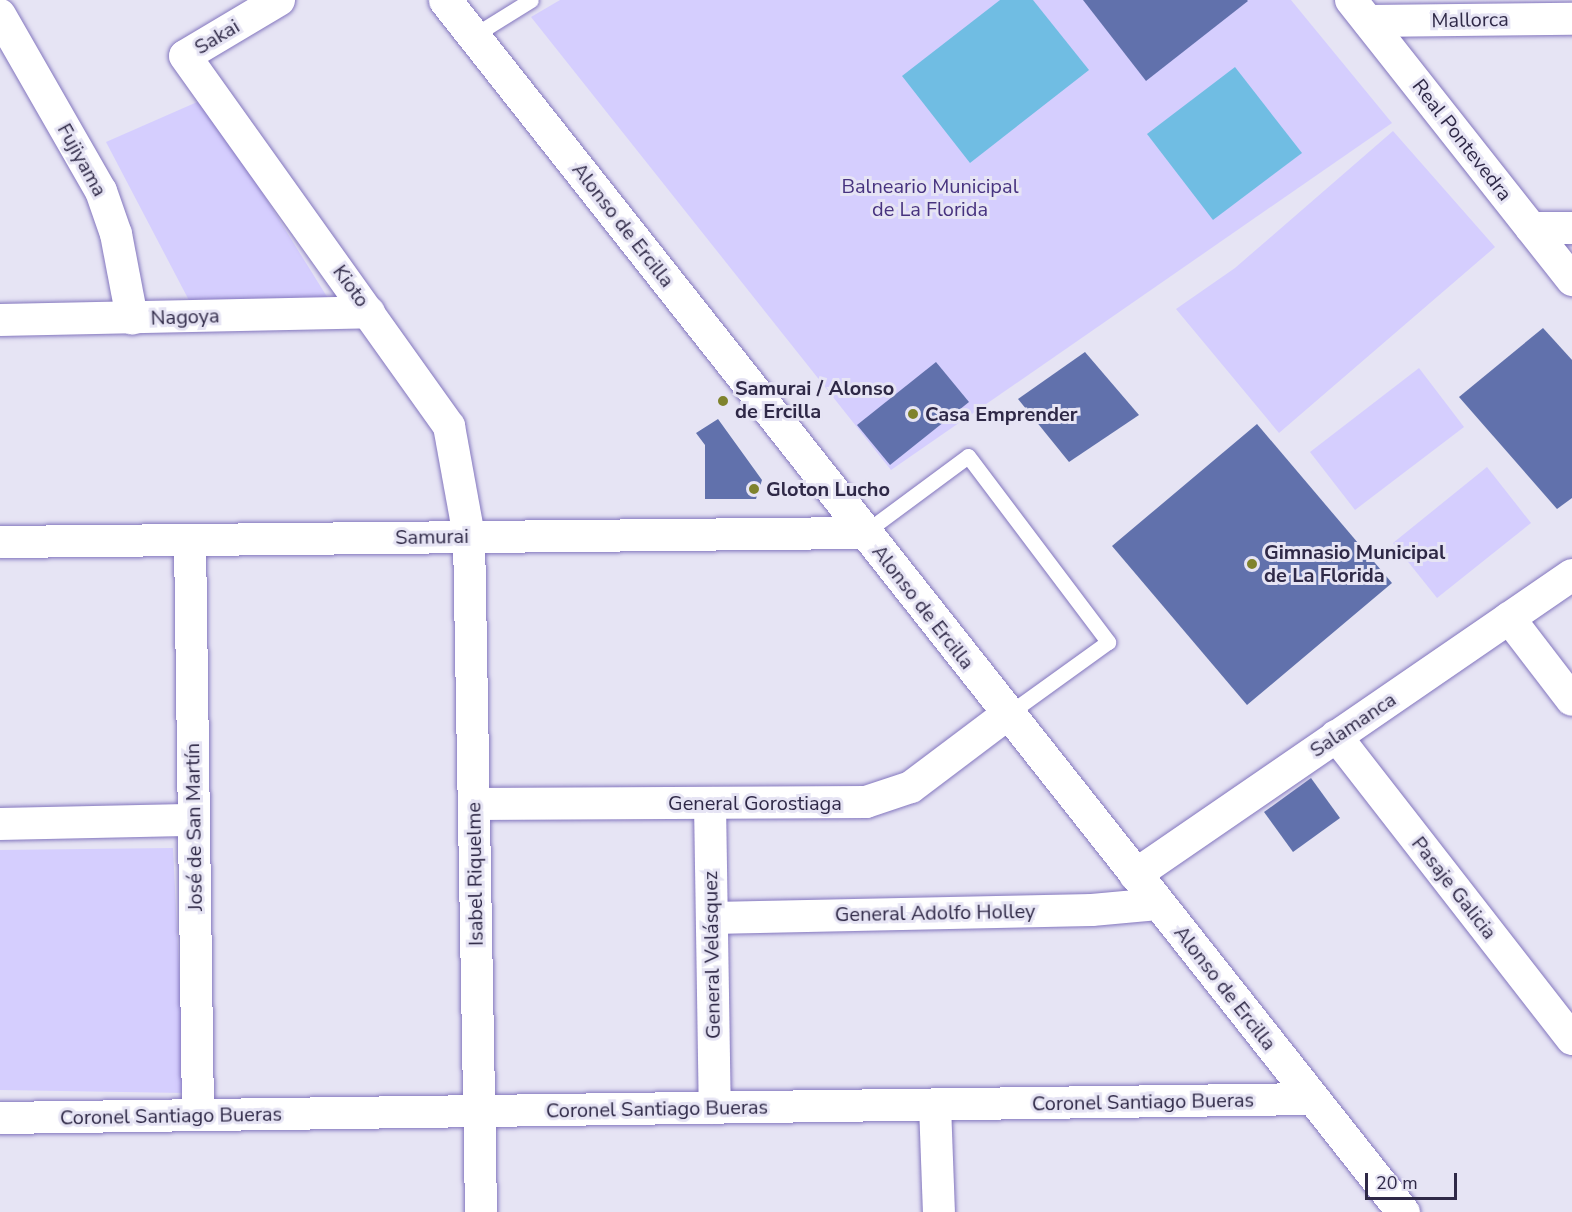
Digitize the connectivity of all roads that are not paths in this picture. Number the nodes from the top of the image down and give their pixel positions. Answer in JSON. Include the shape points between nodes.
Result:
{"nodes":[{"id":1,"x":279,"y":0,"type":"edge"},
{"id":2,"x":445,"y":0,"type":"edge"},
{"id":3,"x":531,"y":0,"type":"edge"},
{"id":4,"x":1360,"y":11,"type":"edge"},
{"id":5,"x":0,"y":15,"type":"edge"},
{"id":6,"x":1572,"y":19,"type":"edge"},
{"id":7,"x":473,"y":36,"type":"junction"},
{"id":8,"x":185,"y":56,"type":"joint"},
{"id":9,"x":1532,"y":228,"type":"junction"},
{"id":10,"x":1572,"y":228,"type":"edge"},
{"id":11,"x":1572,"y":280,"type":"edge"},
{"id":12,"x":369,"y":312,"type":"junction"},
{"id":13,"x":132,"y":318,"type":"junction"},
{"id":14,"x":0,"y":320,"type":"edge"},
{"id":15,"x":864,"y":533,"type":"junction"},
{"id":16,"x":469,"y":536,"type":"junction"},
{"id":17,"x":190,"y":540,"type":"junction"},
{"id":18,"x":0,"y":542,"type":"edge"},
{"id":19,"x":1572,"y":575,"type":"edge"},
{"id":20,"x":1509,"y":618,"type":"junction"},
{"id":21,"x":1572,"y":700,"type":"edge"},
{"id":22,"x":1008,"y":714,"type":"junction"},
{"id":23,"x":1336,"y":736,"type":"junction"},
{"id":24,"x":710,"y":803,"type":"junction"},
{"id":25,"x":474,"y":804,"type":"junction"},
{"id":26,"x":194,"y":820,"type":"junction"},
{"id":27,"x":0,"y":824,"type":"edge"},
{"id":28,"x":1135,"y":875,"type":"junction"},
{"id":29,"x":1158,"y":904,"type":"junction"},
{"id":30,"x":712,"y":918,"type":"junction"},
{"id":31,"x":1572,"y":1040,"type":"edge"},
{"id":32,"x":1313,"y":1099,"type":"junction"},
{"id":33,"x":935,"y":1105,"type":"junction"},
{"id":34,"x":715,"y":1108,"type":"junction"},
{"id":35,"x":480,"y":1111,"type":"junction"},
{"id":36,"x":198,"y":1115,"type":"junction"},
{"id":37,"x":0,"y":1118,"type":"edge"},
{"id":38,"x":482,"y":1212,"type":"edge"},
{"id":39,"x":939,"y":1212,"type":"edge"},
{"id":40,"x":1403,"y":1212,"type":"edge"}],
"edges":[{"from":1,"to":8,"type":"street","name":"Sakai"},
{"from":2,"to":7,"type":"street","name":"Alonso de Ercilla"},
{"from":3,"to":7,"type":"lane"},
{"from":4,"to":6,"type":"street","name":"Mallorca"},
{"from":4,"to":9,"type":"street","name":"Real Pontevedra"},
{"from":5,"to":13,"type":"street","name":"Fujiyama","via":[[101,191],[116,234]]},
{"from":7,"to":15,"type":"street","name":"Alonso de Ercilla"},
{"from":8,"to":12,"type":"street","name":"Kioto"},
{"from":9,"to":10,"type":"street"},
{"from":9,"to":11,"type":"street","name":"Real Pontevedra"},
{"from":12,"to":13,"type":"street","name":"Nagoya"},
{"from":12,"to":16,"type":"street","name":"Kioto","via":[[449,426]]},
{"from":13,"to":14,"type":"street","name":"Nagoya"},
{"from":15,"to":16,"type":"street","name":"Samurai"},
{"from":15,"to":22,"type":"street","name":"Alonso de Ercilla"},
{"from":15,"to":22,"type":"lane","via":[[968,456],[1108,642]]},
{"from":16,"to":17,"type":"street","name":"Samurai"},
{"from":16,"to":25,"type":"street","name":"Isabel Riquelme"},
{"from":17,"to":18,"type":"street","name":"Samurai"},
{"from":17,"to":26,"type":"street","name":"José de San Martín"},
{"from":19,"to":20,"type":"street","name":"Salamanca"},
{"from":20,"to":21,"type":"street"},
{"from":20,"to":23,"type":"street","name":"Salamanca"},
{"from":22,"to":24,"type":"street","name":"General Gorostiaga","via":[[917,783],[882,799]]},
{"from":22,"to":28,"type":"street","name":"Alonso de Ercilla"},
{"from":23,"to":28,"type":"street","name":"Salamanca"},
{"from":23,"to":31,"type":"street","name":"Pasaje Galicia"},
{"from":24,"to":25,"type":"street","name":"General Gorostiaga"},
{"from":24,"to":30,"type":"street","name":"General Velásquez"},
{"from":25,"to":35,"type":"street","name":"Isabel Riquelme"},
{"from":26,"to":27,"type":"street"},
{"from":26,"to":36,"type":"street","name":"José de San Martín"},
{"from":28,"to":29,"type":"street","name":"Alonso de Ercilla"},
{"from":29,"to":30,"type":"street","name":"General Adolfo Holley","via":[[1092,910]]},
{"from":29,"to":32,"type":"street","name":"Alonso de Ercilla"},
{"from":30,"to":34,"type":"street","name":"General Velásquez"},
{"from":32,"to":33,"type":"street","name":"Coronel Santiago Bueras"},
{"from":32,"to":40,"type":"street","name":"Alonso de Ercilla"},
{"from":33,"to":34,"type":"street","name":"Coronel Santiago Bueras"},
{"from":33,"to":39,"type":"street"},
{"from":34,"to":35,"type":"street","name":"Coronel Santiago Bueras"},
{"from":35,"to":36,"type":"street","name":"Coronel Santiago Bueras"},
{"from":35,"to":38,"type":"street","name":"Isabel Riquelme"},
{"from":36,"to":37,"type":"street","name":"Coronel Santiago Bueras"}]}
